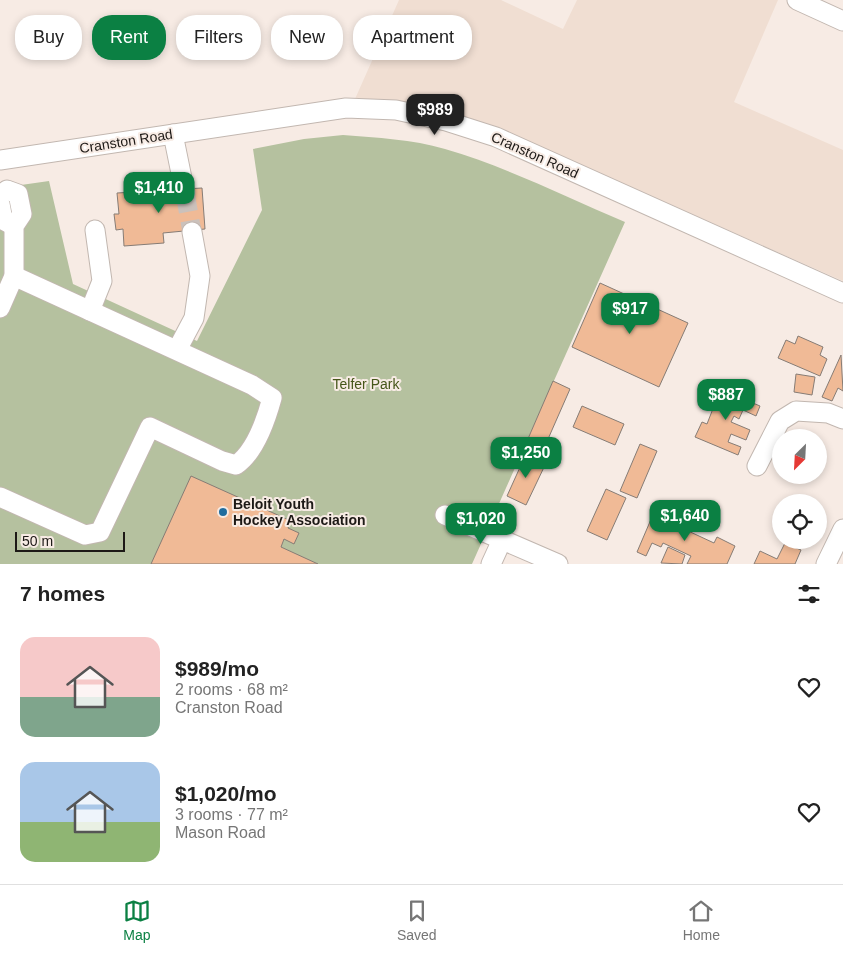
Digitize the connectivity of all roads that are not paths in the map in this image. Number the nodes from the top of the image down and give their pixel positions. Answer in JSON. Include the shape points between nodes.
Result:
{"nodes":[{"id":1,"x":797,"y":0,"type":"edge"},
{"id":2,"x":843,"y":21,"type":"edge"},
{"id":3,"x":173,"y":134,"type":"junction"},
{"id":4,"x":0,"y":160,"type":"edge"},
{"id":5,"x":0,"y":165,"type":"edge"},
{"id":6,"x":185,"y":193,"type":"tunnel mouth"},
{"id":7,"x":2,"y":197,"type":"edge"},
{"id":8,"x":95,"y":230,"type":"dead end"},
{"id":9,"x":192,"y":232,"type":"tunnel mouth"},
{"id":10,"x":14,"y":276,"type":"junction"},
{"id":11,"x":843,"y":293,"type":"edge"},
{"id":12,"x":0,"y":308,"type":"edge"},
{"id":13,"x":90,"y":311,"type":"junction"},
{"id":14,"x":177,"y":350,"type":"junction"},
{"id":15,"x":843,"y":419,"type":"edge"},
{"id":16,"x":757,"y":466,"type":"dead end"},
{"id":17,"x":0,"y":497,"type":"edge"},
{"id":18,"x":445,"y":515,"type":"dead end"},
{"id":19,"x":843,"y":529,"type":"edge"},
{"id":20,"x":502,"y":540,"type":"junction"},
{"id":21,"x":491,"y":564,"type":"edge"},
{"id":22,"x":558,"y":564,"type":"edge"},
{"id":23,"x":826,"y":564,"type":"edge"}],
"edges":[{"from":1,"to":2,"type":"street"},
{"from":3,"to":4,"type":"street","name":"Cranston Road"},
{"from":3,"to":6,"type":"street"},
{"from":3,"to":11,"type":"street","name":"Cranston Road","via":[[346,108],[396,110],[446,121],[496,137]]},
{"from":5,"to":7,"type":"street"},
{"from":7,"to":10,"type":"street","via":[[3,220],[14,226]]},
{"from":8,"to":13,"type":"street","via":[[102,281]]},
{"from":9,"to":14,"type":"street","via":[[200,276],[194,318]]},
{"from":10,"to":12,"type":"street"},
{"from":10,"to":13,"type":"street"},
{"from":13,"to":14,"type":"street"},
{"from":14,"to":17,"type":"street","via":[[272,398],[245,459],[236,466],[150,427],[100,532],[85,535]]},
{"from":15,"to":16,"type":"street","via":[[828,413],[796,412],[780,421]]},
{"from":18,"to":20,"type":"street"},
{"from":19,"to":23,"type":"street"},
{"from":20,"to":21,"type":"street"},
{"from":20,"to":22,"type":"street"}]}
